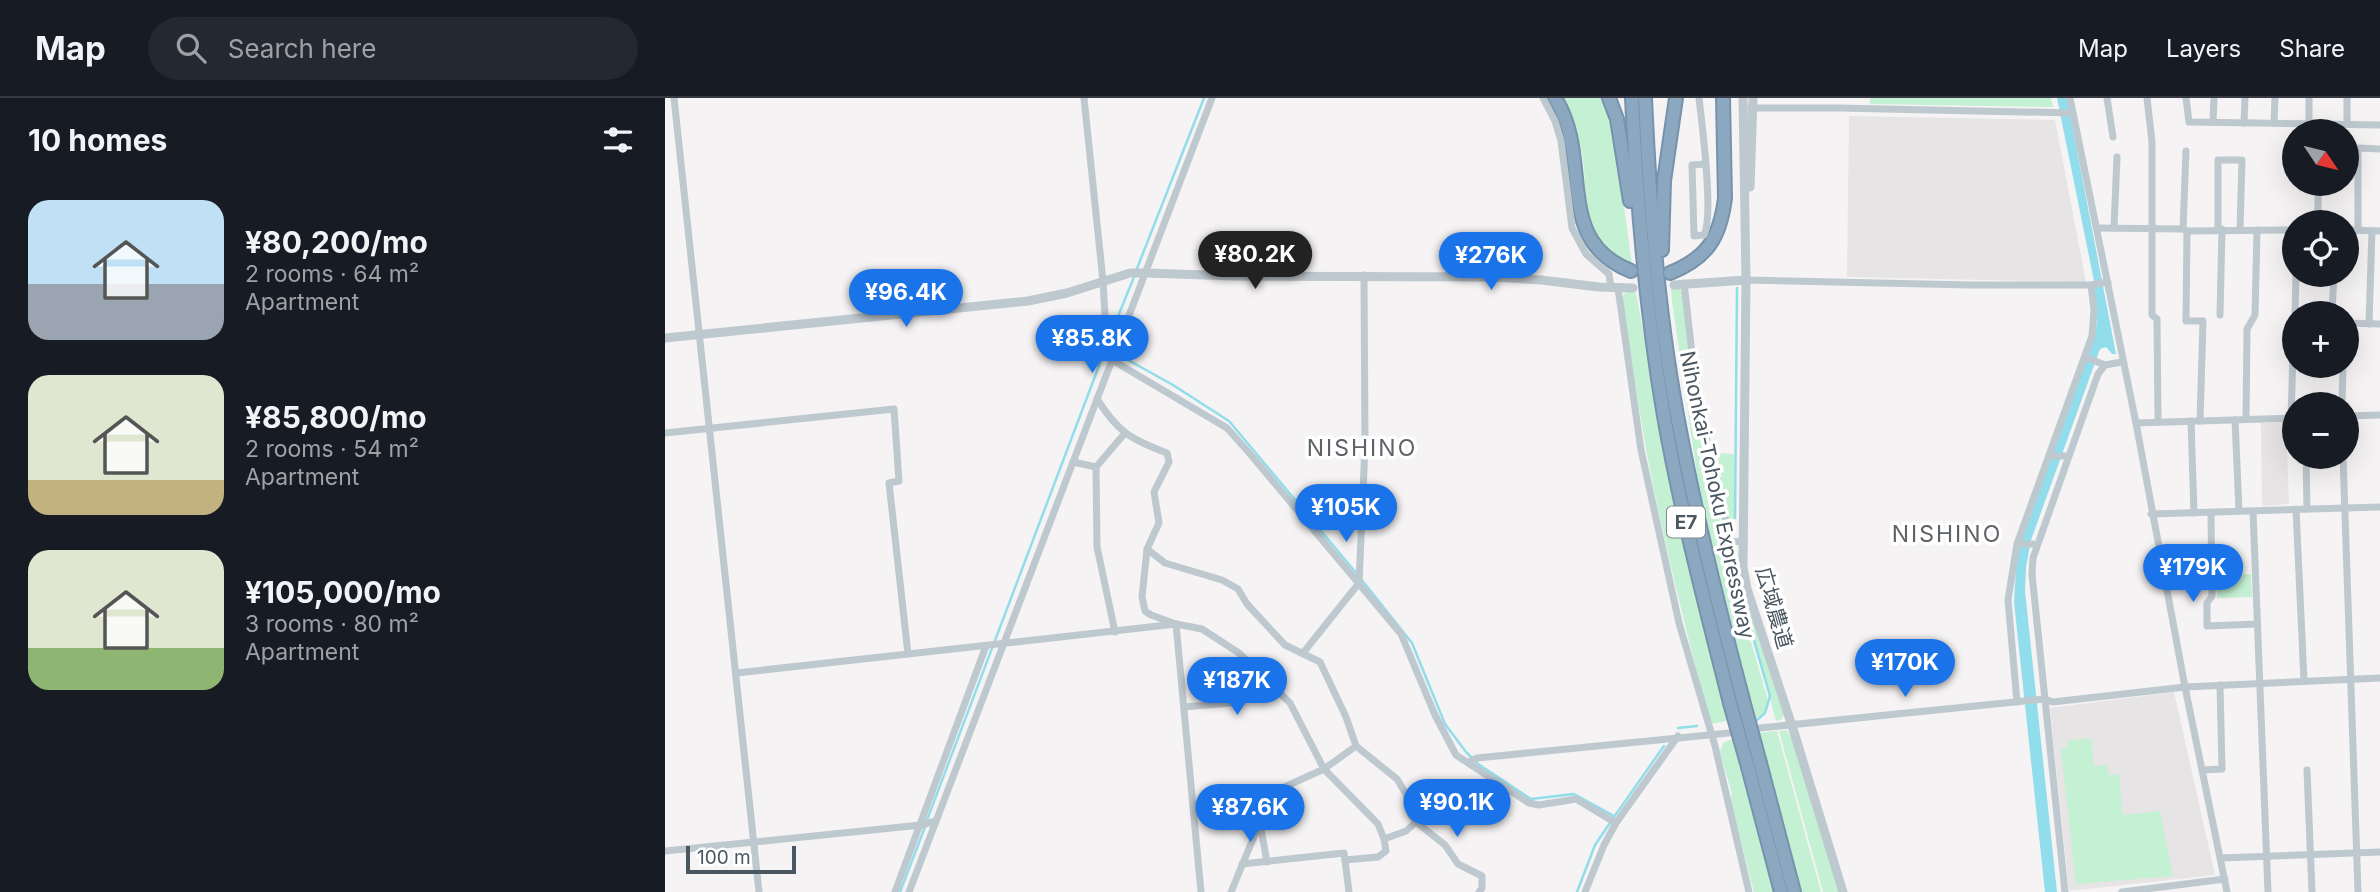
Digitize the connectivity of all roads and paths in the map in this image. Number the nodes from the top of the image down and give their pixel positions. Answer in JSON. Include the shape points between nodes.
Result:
{"nodes":[{"id":1,"x":674,"y":98,"type":"edge"},
{"id":2,"x":1084,"y":98,"type":"edge"},
{"id":3,"x":1212,"y":98,"type":"edge"},
{"id":4,"x":1543,"y":98,"type":"edge"},
{"id":5,"x":1555,"y":98,"type":"edge"},
{"id":6,"x":1609,"y":98,"type":"edge"},
{"id":7,"x":1632,"y":98,"type":"edge"},
{"id":8,"x":1644,"y":98,"type":"edge"},
{"id":9,"x":1676,"y":98,"type":"edge"},
{"id":10,"x":1699,"y":98,"type":"edge"},
{"id":11,"x":1723,"y":98,"type":"edge"},
{"id":12,"x":1839,"y":98,"type":"edge"},
{"id":13,"x":2070,"y":98,"type":"edge"},
{"id":14,"x":2107,"y":98,"type":"edge"},
{"id":15,"x":2147,"y":98,"type":"edge"},
{"id":16,"x":2186,"y":98,"type":"edge"},
{"id":17,"x":2214,"y":98,"type":"edge"},
{"id":18,"x":2245,"y":98,"type":"edge"},
{"id":19,"x":2275,"y":98,"type":"edge"},
{"id":20,"x":2309,"y":98,"type":"edge"},
{"id":21,"x":2347,"y":98,"type":"edge"},
{"id":22,"x":1748,"y":103,"type":"edge"},
{"id":23,"x":1839,"y":108,"type":"junction"},
{"id":24,"x":2073,"y":113,"type":"junction"},
{"id":25,"x":2309,"y":119,"type":"edge"},
{"id":26,"x":2347,"y":119,"type":"edge"},
{"id":27,"x":2213,"y":122,"type":"junction"},
{"id":28,"x":2243,"y":123,"type":"junction"},
{"id":29,"x":2274,"y":123,"type":"junction"},
{"id":30,"x":2282,"y":123,"type":"edge"},
{"id":31,"x":2359,"y":124,"type":"edge"},
{"id":32,"x":2380,"y":125,"type":"edge"},
{"id":33,"x":2113,"y":138,"type":"dead end"},
{"id":34,"x":2380,"y":149,"type":"edge"},
{"id":35,"x":2186,"y":151,"type":"dead end"},
{"id":36,"x":2116,"y":158,"type":"dead end"},
{"id":37,"x":1705,"y":164,"type":"junction"},
{"id":38,"x":2358,"y":210,"type":"edge"},
{"id":39,"x":2098,"y":228,"type":"junction"},
{"id":40,"x":2114,"y":228,"type":"junction"},
{"id":41,"x":2153,"y":228,"type":"junction"},
{"id":42,"x":2220,"y":229,"type":"junction"},
{"id":43,"x":2241,"y":229,"type":"junction"},
{"id":44,"x":2185,"y":230,"type":"junction"},
{"id":45,"x":2257,"y":230,"type":"junction"},
{"id":46,"x":2282,"y":230,"type":"edge"},
{"id":47,"x":2376,"y":231,"type":"edge"},
{"id":48,"x":1631,"y":271,"type":"dead end"},
{"id":49,"x":1146,"y":273,"type":"junction"},
{"id":50,"x":1364,"y":275,"type":"junction"},
{"id":51,"x":1676,"y":280,"type":"junction"},
{"id":52,"x":1746,"y":280,"type":"junction"},
{"id":53,"x":1103,"y":281,"type":"junction"},
{"id":54,"x":2106,"y":283,"type":"junction"},
{"id":55,"x":2092,"y":285,"type":"junction"},
{"id":56,"x":1614,"y":288,"type":"junction"},
{"id":57,"x":1633,"y":288,"type":"dead end"},
{"id":58,"x":2220,"y":315,"type":"dead end"},
{"id":59,"x":2359,"y":324,"type":"edge"},
{"id":60,"x":2369,"y":324,"type":"junction"},
{"id":61,"x":2380,"y":324,"type":"edge"},
{"id":62,"x":699,"y":335,"type":"junction"},
{"id":63,"x":665,"y":338,"type":"edge"},
{"id":64,"x":1653,"y":339,"type":"junction"},
{"id":65,"x":1114,"y":357,"type":"junction"},
{"id":66,"x":2086,"y":358,"type":"junction"},
{"id":67,"x":2122,"y":362,"type":"junction"},
{"id":68,"x":2102,"y":363,"type":"junction"},
{"id":69,"x":1097,"y":399,"type":"junction"},
{"id":70,"x":2380,"y":415,"type":"edge"},
{"id":71,"x":2359,"y":416,"type":"edge"},
{"id":72,"x":2282,"y":418,"type":"edge"},
{"id":73,"x":2246,"y":419,"type":"junction"},
{"id":74,"x":2235,"y":420,"type":"junction"},
{"id":75,"x":2191,"y":421,"type":"junction"},
{"id":76,"x":2200,"y":421,"type":"junction"},
{"id":77,"x":2158,"y":422,"type":"junction"},
{"id":78,"x":2136,"y":423,"type":"junction"},
{"id":79,"x":709,"y":428,"type":"junction"},
{"id":80,"x":665,"y":433,"type":"edge"},
{"id":81,"x":1125,"y":433,"type":"junction"},
{"id":82,"x":1681,"y":435,"type":"junction"},
{"id":83,"x":2050,"y":456,"type":"junction"},
{"id":84,"x":2066,"y":456,"type":"junction"},
{"id":85,"x":1073,"y":462,"type":"junction"},
{"id":86,"x":1096,"y":467,"type":"junction"},
{"id":87,"x":2306,"y":469,"type":"edge"},
{"id":88,"x":2343,"y":469,"type":"edge"},
{"id":89,"x":2380,"y":507,"type":"edge"},
{"id":90,"x":2344,"y":508,"type":"junction"},
{"id":91,"x":2296,"y":509,"type":"junction"},
{"id":92,"x":2307,"y":509,"type":"junction"},
{"id":93,"x":2239,"y":511,"type":"junction"},
{"id":94,"x":2253,"y":511,"type":"junction"},
{"id":95,"x":2211,"y":512,"type":"junction"},
{"id":96,"x":2194,"y":513,"type":"junction"},
{"id":97,"x":2151,"y":514,"type":"junction"},
{"id":98,"x":1744,"y":541,"type":"junction"},
{"id":99,"x":2019,"y":544,"type":"dead end"},
{"id":100,"x":2033,"y":544,"type":"dead end"},
{"id":101,"x":1147,"y":549,"type":"junction"},
{"id":102,"x":1359,"y":583,"type":"junction"},
{"id":103,"x":1175,"y":624,"type":"junction"},
{"id":104,"x":2257,"y":624,"type":"junction"},
{"id":105,"x":1115,"y":632,"type":"junction"},
{"id":106,"x":1003,"y":643,"type":"junction"},
{"id":107,"x":986,"y":646,"type":"junction"},
{"id":108,"x":1303,"y":653,"type":"junction"},
{"id":109,"x":908,"y":654,"type":"junction"},
{"id":110,"x":736,"y":673,"type":"junction"},
{"id":111,"x":1262,"y":676,"type":"junction"},
{"id":112,"x":2380,"y":678,"type":"edge"},
{"id":113,"x":2351,"y":679,"type":"junction"},
{"id":114,"x":2304,"y":681,"type":"junction"},
{"id":115,"x":2259,"y":684,"type":"junction"},
{"id":116,"x":2220,"y":685,"type":"junction"},
{"id":117,"x":2185,"y":687,"type":"junction"},
{"id":118,"x":2042,"y":700,"type":"junction"},
{"id":119,"x":1737,"y":701,"type":"junction"},
{"id":120,"x":2019,"y":702,"type":"junction"},
{"id":121,"x":1184,"y":707,"type":"junction"},
{"id":122,"x":1792,"y":725,"type":"junction"},
{"id":123,"x":1711,"y":735,"type":"junction"},
{"id":124,"x":1678,"y":736,"type":"junction"},
{"id":125,"x":1356,"y":746,"type":"junction"},
{"id":126,"x":1469,"y":762,"type":"junction"},
{"id":127,"x":1754,"y":765,"type":"junction"},
{"id":128,"x":1324,"y":769,"type":"junction"},
{"id":129,"x":2203,"y":770,"type":"junction"},
{"id":130,"x":2308,"y":771,"type":"dead end"},
{"id":131,"x":936,"y":821,"type":"junction"},
{"id":132,"x":1260,"y":822,"type":"junction"},
{"id":133,"x":1416,"y":822,"type":"junction"},
{"id":134,"x":1616,"y":823,"type":"junction"},
{"id":135,"x":921,"y":825,"type":"junction"},
{"id":136,"x":1384,"y":839,"type":"junction"},
{"id":137,"x":754,"y":841,"type":"junction"},
{"id":138,"x":665,"y":851,"type":"edge"},
{"id":139,"x":2380,"y":852,"type":"edge"},
{"id":140,"x":2357,"y":853,"type":"junction"},
{"id":141,"x":2311,"y":855,"type":"junction"},
{"id":142,"x":2267,"y":857,"type":"junction"},
{"id":143,"x":2221,"y":858,"type":"junction"},
{"id":144,"x":1345,"y":860,"type":"junction"},
{"id":145,"x":1267,"y":862,"type":"junction"},
{"id":146,"x":1242,"y":864,"type":"junction"},
{"id":147,"x":2225,"y":879,"type":"junction"},
{"id":148,"x":759,"y":892,"type":"edge"},
{"id":149,"x":895,"y":892,"type":"edge"},
{"id":150,"x":909,"y":892,"type":"edge"},
{"id":151,"x":1201,"y":892,"type":"edge"},
{"id":152,"x":1231,"y":892,"type":"edge"},
{"id":153,"x":1349,"y":892,"type":"edge"},
{"id":154,"x":1479,"y":892,"type":"edge"},
{"id":155,"x":1585,"y":892,"type":"edge"},
{"id":156,"x":1749,"y":892,"type":"edge"},
{"id":157,"x":1781,"y":892,"type":"edge"},
{"id":158,"x":1794,"y":892,"type":"edge"},
{"id":159,"x":1843,"y":892,"type":"edge"},
{"id":160,"x":2065,"y":892,"type":"edge"},
{"id":161,"x":2122,"y":892,"type":"edge"},
{"id":162,"x":2227,"y":892,"type":"edge"},
{"id":163,"x":2268,"y":892,"type":"edge"},
{"id":164,"x":2312,"y":892,"type":"edge"},
{"id":165,"x":2358,"y":892,"type":"edge"}],
"edges":[{"from":1,"to":62,"type":"street"},
{"from":2,"to":53,"type":"street"},
{"from":3,"to":49,"type":"street"},
{"from":4,"to":56,"type":"street","via":[[1561,141],[1572,228]]},
{"from":5,"to":48,"type":"highway","via":[[1573,141],[1587,234],[1604,256]]},
{"from":6,"to":64,"type":"highway","via":[[1617,119]]},
{"from":7,"to":64,"type":"highway","name":"Nihonkai-Tohoku Expressway","number":"E7"},
{"from":8,"to":82,"type":"highway","name":"Nihonkai-Tohoku Expressway","number":"E7","via":[[1653,227]]},
{"from":9,"to":82,"type":"highway","via":[[1664,181],[1662,244]]},
{"from":10,"to":37,"type":"street"},
{"from":11,"to":51,"type":"highway","via":[[1725,198],[1718,232]]},
{"from":12,"to":23,"type":"street"},
{"from":13,"to":24,"type":"street"},
{"from":14,"to":33,"type":"street"},
{"from":15,"to":41,"type":"street"},
{"from":16,"to":27,"type":"street","via":[[2189,122]]},
{"from":17,"to":27,"type":"street"},
{"from":18,"to":28,"type":"street"},
{"from":19,"to":29,"type":"street"},
{"from":20,"to":25,"type":"street"},
{"from":21,"to":26,"type":"street"},
{"from":22,"to":23,"type":"street"},
{"from":22,"to":52,"type":"street","name":"広域農道"},
{"from":23,"to":24,"type":"street"},
{"from":24,"to":39,"type":"street"},
{"from":27,"to":28,"type":"street"},
{"from":28,"to":29,"type":"street"},
{"from":29,"to":30,"type":"street"},
{"from":31,"to":32,"type":"street"},
{"from":34,"to":38,"type":"street","via":[[2358,148]]},
{"from":35,"to":44,"type":"street"},
{"from":36,"to":40,"type":"street"},
{"from":37,"to":37,"type":"street","via":[[1708,223],[1704,234],[1695,236],[1692,165]]},
{"from":39,"to":40,"type":"street"},
{"from":39,"to":54,"type":"street"},
{"from":40,"to":41,"type":"street"},
{"from":41,"to":44,"type":"street"},
{"from":41,"to":77,"type":"street"},
{"from":42,"to":43,"type":"street"},
{"from":42,"to":43,"type":"street","via":[[2218,160],[2242,160]]},
{"from":42,"to":44,"type":"street"},
{"from":42,"to":58,"type":"street"},
{"from":43,"to":45,"type":"street"},
{"from":44,"to":76,"type":"street","via":[[2186,321],[2203,321]]},
{"from":45,"to":46,"type":"street"},
{"from":45,"to":73,"type":"street"},
{"from":47,"to":60,"type":"street"},
{"from":49,"to":50,"type":"street"},
{"from":49,"to":53,"type":"street"},
{"from":49,"to":65,"type":"street"},
{"from":50,"to":56,"type":"street","via":[[1517,277]]},
{"from":50,"to":102,"type":"street","via":[[1365,446]]},
{"from":51,"to":52,"type":"street"},
{"from":51,"to":98,"type":"street","via":[[1731,542]]},
{"from":52,"to":55,"type":"street"},
{"from":52,"to":98,"type":"street","name":"広域農道"},
{"from":53,"to":62,"type":"street","via":[[1028,301]]},
{"from":53,"to":65,"type":"street","via":[[1106,332]]},
{"from":54,"to":55,"type":"street"},
{"from":54,"to":67,"type":"street"},
{"from":55,"to":66,"type":"street","via":[[2094,327]]},
{"from":56,"to":57,"type":"street"},
{"from":56,"to":123,"type":"street","via":[[1641,450],[1679,623]]},
{"from":59,"to":60,"type":"street"},
{"from":60,"to":61,"type":"street"},
{"from":62,"to":63,"type":"street"},
{"from":62,"to":79,"type":"street"},
{"from":64,"to":119,"type":"highway","name":"Nihonkai-Tohoku Expressway","number":"E7","via":[[1677,480]]},
{"from":65,"to":69,"type":"street"},
{"from":65,"to":102,"type":"street","via":[[1227,428]]},
{"from":66,"to":68,"type":"street"},
{"from":66,"to":83,"type":"street"},
{"from":67,"to":68,"type":"street"},
{"from":67,"to":78,"type":"street"},
{"from":68,"to":84,"type":"street"},
{"from":69,"to":81,"type":"street"},
{"from":69,"to":85,"type":"street"},
{"from":70,"to":71,"type":"street"},
{"from":72,"to":73,"type":"street"},
{"from":73,"to":74,"type":"street"},
{"from":74,"to":76,"type":"street"},
{"from":74,"to":93,"type":"street"},
{"from":75,"to":76,"type":"street"},
{"from":75,"to":77,"type":"street"},
{"from":75,"to":96,"type":"street"},
{"from":77,"to":78,"type":"street"},
{"from":78,"to":97,"type":"street"},
{"from":79,"to":80,"type":"street"},
{"from":79,"to":109,"type":"street","via":[[894,409],[899,481],[888,483]]},
{"from":79,"to":110,"type":"street"},
{"from":81,"to":86,"type":"street"},
{"from":81,"to":101,"type":"street","via":[[1167,453],[1169,462],[1154,492],[1159,523]]},
{"from":82,"to":119,"type":"highway","name":"Nihonkai-Tohoku Expressway","number":"E7"},
{"from":83,"to":84,"type":"street"},
{"from":83,"to":120,"type":"street","via":[[2017,544],[2010,583]]},
{"from":84,"to":118,"type":"street","via":[[2033,558]]},
{"from":85,"to":86,"type":"street"},
{"from":85,"to":106,"type":"street"},
{"from":86,"to":105,"type":"street","via":[[1097,547]]},
{"from":87,"to":92,"type":"street"},
{"from":88,"to":90,"type":"street"},
{"from":89,"to":90,"type":"street"},
{"from":90,"to":92,"type":"street"},
{"from":90,"to":113,"type":"street"},
{"from":91,"to":92,"type":"street"},
{"from":91,"to":94,"type":"street"},
{"from":91,"to":114,"type":"street"},
{"from":93,"to":94,"type":"street"},
{"from":93,"to":95,"type":"street"},
{"from":94,"to":104,"type":"street"},
{"from":95,"to":96,"type":"street"},
{"from":95,"to":104,"type":"street","via":[[2212,596],[2207,603],[2207,626]]},
{"from":96,"to":97,"type":"street"},
{"from":97,"to":117,"type":"street"},
{"from":98,"to":122,"type":"street","name":"広域農道","via":[[1747,589]]},
{"from":99,"to":100,"type":"street"},
{"from":101,"to":103,"type":"street","via":[[1145,611]]},
{"from":101,"to":108,"type":"street","via":[[1165,563],[1238,589],[1285,645]]},
{"from":102,"to":108,"type":"street"},
{"from":102,"to":126,"type":"street","via":[[1401,634],[1456,755]]},
{"from":103,"to":105,"type":"street"},
{"from":103,"to":111,"type":"street","via":[[1202,629],[1239,653]]},
{"from":103,"to":121,"type":"street"},
{"from":104,"to":115,"type":"street"},
{"from":105,"to":106,"type":"street"},
{"from":106,"to":107,"type":"street"},
{"from":106,"to":131,"type":"street"},
{"from":107,"to":109,"type":"street"},
{"from":107,"to":135,"type":"street"},
{"from":108,"to":125,"type":"street","via":[[1320,662]]},
{"from":109,"to":110,"type":"street"},
{"from":110,"to":137,"type":"street"},
{"from":111,"to":121,"type":"street","via":[[1242,702]]},
{"from":111,"to":128,"type":"street","via":[[1290,703]]},
{"from":112,"to":113,"type":"street"},
{"from":113,"to":114,"type":"street"},
{"from":113,"to":140,"type":"street"},
{"from":114,"to":115,"type":"street"},
{"from":115,"to":116,"type":"street"},
{"from":115,"to":142,"type":"street"},
{"from":116,"to":117,"type":"street"},
{"from":116,"to":129,"type":"street","via":[[2222,769]]},
{"from":117,"to":118,"type":"street"},
{"from":117,"to":129,"type":"street"},
{"from":118,"to":120,"type":"street"},
{"from":118,"to":160,"type":"street"},
{"from":119,"to":127,"type":"highway","name":"Nihonkai-Tohoku Expressway","number":"E7","bridge":true},
{"from":120,"to":122,"type":"street"},
{"from":121,"to":151,"type":"street"},
{"from":122,"to":123,"type":"street"},
{"from":122,"to":159,"type":"street","name":"広域農道"},
{"from":123,"to":124,"type":"street"},
{"from":123,"to":156,"type":"street"},
{"from":124,"to":126,"type":"street"},
{"from":124,"to":134,"type":"street"},
{"from":125,"to":128,"type":"street"},
{"from":125,"to":133,"type":"street","via":[[1397,779]]},
{"from":126,"to":134,"type":"street","via":[[1529,803],[1576,799]]},
{"from":127,"to":157,"type":"highway","name":"Nihonkai-Tohoku Expressway","number":"E7"},
{"from":127,"to":158,"type":"highway","name":"Nihonkai-Tohoku Expressway","number":"E7"},
{"from":128,"to":132,"type":"street","via":[[1280,789]]},
{"from":128,"to":136,"type":"street","via":[[1378,824]]},
{"from":129,"to":143,"type":"street"},
{"from":130,"to":141,"type":"street"},
{"from":131,"to":135,"type":"street"},
{"from":131,"to":150,"type":"street"},
{"from":132,"to":145,"type":"street"},
{"from":132,"to":146,"type":"street"},
{"from":133,"to":136,"type":"street"},
{"from":133,"to":154,"type":"street","via":[[1445,845],[1458,864],[1482,876]]},
{"from":134,"to":155,"type":"street"},
{"from":135,"to":137,"type":"street"},
{"from":135,"to":149,"type":"street"},
{"from":136,"to":144,"type":"street","via":[[1386,851],[1378,857]]},
{"from":137,"to":138,"type":"street"},
{"from":137,"to":148,"type":"street"},
{"from":139,"to":140,"type":"street"},
{"from":140,"to":141,"type":"street"},
{"from":140,"to":165,"type":"street"},
{"from":141,"to":142,"type":"street"},
{"from":141,"to":164,"type":"street"},
{"from":142,"to":143,"type":"street"},
{"from":142,"to":163,"type":"street"},
{"from":143,"to":147,"type":"street"},
{"from":144,"to":145,"type":"street","via":[[1344,853]]},
{"from":144,"to":153,"type":"street"},
{"from":145,"to":146,"type":"street"},
{"from":146,"to":152,"type":"street"},
{"from":147,"to":161,"type":"street"},
{"from":147,"to":162,"type":"street"}]}
